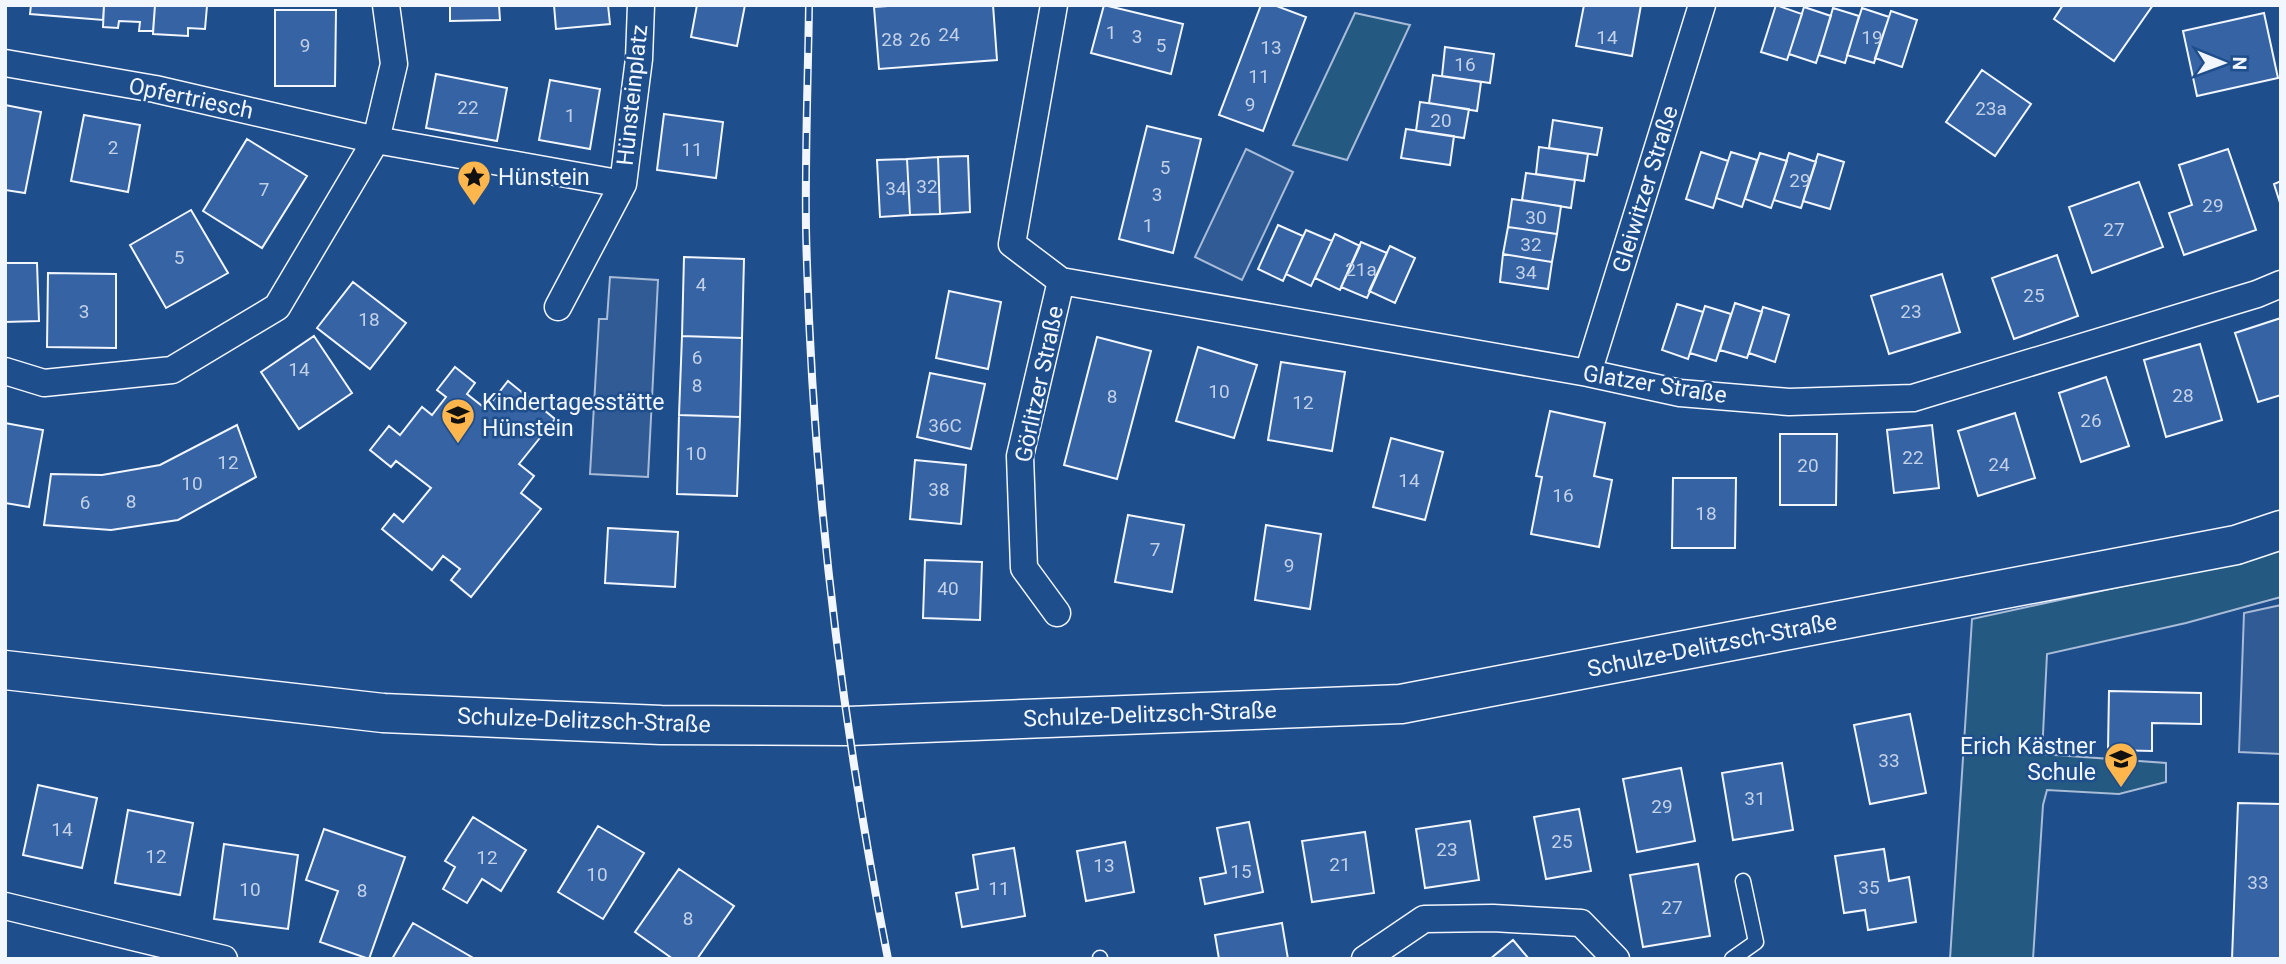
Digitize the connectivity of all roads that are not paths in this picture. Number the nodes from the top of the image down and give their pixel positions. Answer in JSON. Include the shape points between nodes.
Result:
{"nodes":[{"id":1,"x":386,"y":5,"type":"edge"},
{"id":2,"x":640,"y":5,"type":"edge"},
{"id":3,"x":1054,"y":5,"type":"edge"},
{"id":4,"x":1702,"y":5,"type":"edge"},
{"id":5,"x":5,"y":63,"type":"edge"},
{"id":6,"x":376,"y":140,"type":"junction"},
{"id":7,"x":623,"y":184,"type":"junction"},
{"id":8,"x":1061,"y":281,"type":"junction"},
{"id":9,"x":2281,"y":284,"type":"edge"},
{"id":10,"x":558,"y":307,"type":"dead end"},
{"id":11,"x":5,"y":372,"type":"edge"},
{"id":12,"x":1588,"y":373,"type":"junction"},
{"id":13,"x":2281,"y":530,"type":"edge"},
{"id":14,"x":1057,"y":613,"type":"dead end"},
{"id":15,"x":5,"y":670,"type":"edge"},
{"id":16,"x":1743,"y":881,"type":"dead end"},
{"id":17,"x":6,"y":902,"type":"edge"},
{"id":18,"x":224,"y":959,"type":"edge"},
{"id":19,"x":1364,"y":959,"type":"edge"},
{"id":20,"x":1616,"y":959,"type":"edge"},
{"id":21,"x":1731,"y":959,"type":"edge"}],
"edges":[{"from":1,"to":6,"type":"street","via":[[394,64]]},
{"from":2,"to":7,"type":"street","name":"Hünsteinplatz","via":[[639,59]]},
{"from":3,"to":8,"type":"street","name":"Görlitzer Straße","via":[[1012,244]]},
{"from":4,"to":12,"type":"street","name":"Gleiwitzer Straße"},
{"from":5,"to":6,"type":"street","name":"Opfertriesch","via":[[155,89]]},
{"from":6,"to":7,"type":"street","name":"Hünsteinplatz"},
{"from":6,"to":11,"type":"street","via":[[277,307],[172,370],[44,383]]},
{"from":7,"to":10,"type":"street","name":"Hünsteinplatz"},
{"from":8,"to":12,"type":"street","name":"Glatzer Straße"},
{"from":8,"to":14,"type":"street","name":"Görlitzer Straße","via":[[1020,456],[1024,568]]},
{"from":9,"to":12,"type":"street","name":"Glatzer Straße","via":[[1913,398],[1789,402],[1680,393]]},
{"from":13,"to":15,"type":"main road","name":"Schulze-Delitzsch-Straße","via":[[2236,545],[1401,704],[849,726],[661,724],[383,713]]},
{"from":16,"to":21,"type":"lane","via":[[1756,942]]},
{"from":17,"to":18,"type":"street"},
{"from":19,"to":20,"type":"street","via":[[1424,919],[1493,919],[1581,923]]}]}
